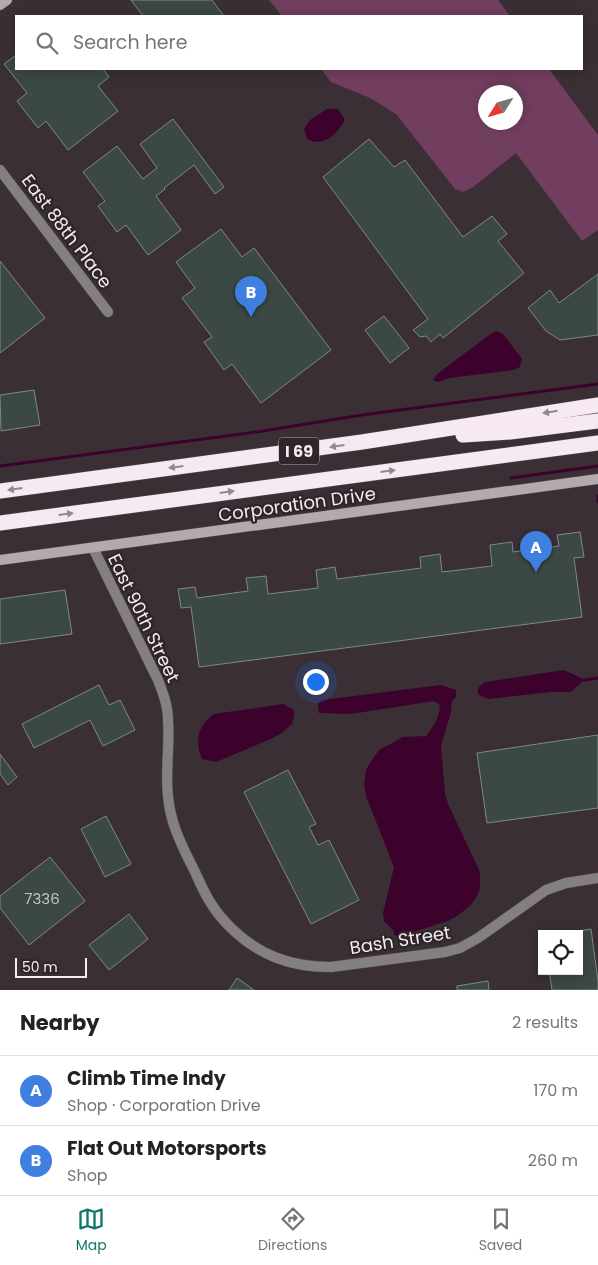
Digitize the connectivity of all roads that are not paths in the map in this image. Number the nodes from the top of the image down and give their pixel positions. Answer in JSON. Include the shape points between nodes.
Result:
{"nodes":[{"id":1,"x":7,"y":0,"type":"edge"},
{"id":2,"x":0,"y":5,"type":"edge"},
{"id":3,"x":0,"y":170,"type":"edge"},
{"id":4,"x":108,"y":312,"type":"dead end"},
{"id":5,"x":598,"y":405,"type":"edge"},
{"id":6,"x":598,"y":422,"type":"edge"},
{"id":7,"x":362,"y":442,"type":"junction"},
{"id":8,"x":598,"y":443,"type":"edge"},
{"id":9,"x":598,"y":479,"type":"edge"},
{"id":10,"x":0,"y":491,"type":"edge"},
{"id":11,"x":0,"y":523,"type":"edge"},
{"id":12,"x":92,"y":548,"type":"junction"},
{"id":13,"x":0,"y":560,"type":"edge"},
{"id":14,"x":598,"y":878,"type":"edge"},
{"id":15,"x":278,"y":959,"type":"joint"}],
"edges":[{"from":1,"to":2,"type":"street"},
{"from":3,"to":4,"type":"street","name":"East 88th Place"},
{"from":5,"to":7,"type":"highway","number":"I 69","one_way":true},
{"from":6,"to":7,"type":"highway","via":[[510,432]]},
{"from":7,"to":10,"type":"highway","number":"I 69","one_way":true},
{"from":11,"to":8,"type":"highway","number":"I 69","one_way":true},
{"from":9,"to":12,"type":"street","name":"Corporation Drive"},
{"from":12,"to":13,"type":"street","name":"Corporation Drive"},
{"from":12,"to":15,"type":"street","name":"East 90th Street","via":[[166,702],[167,795],[176,834],[218,914],[243,940]]},
{"from":14,"to":15,"type":"street","name":"Bash Street","via":[[546,890],[478,938],[452,950],[331,967],[304,966]]}]}
